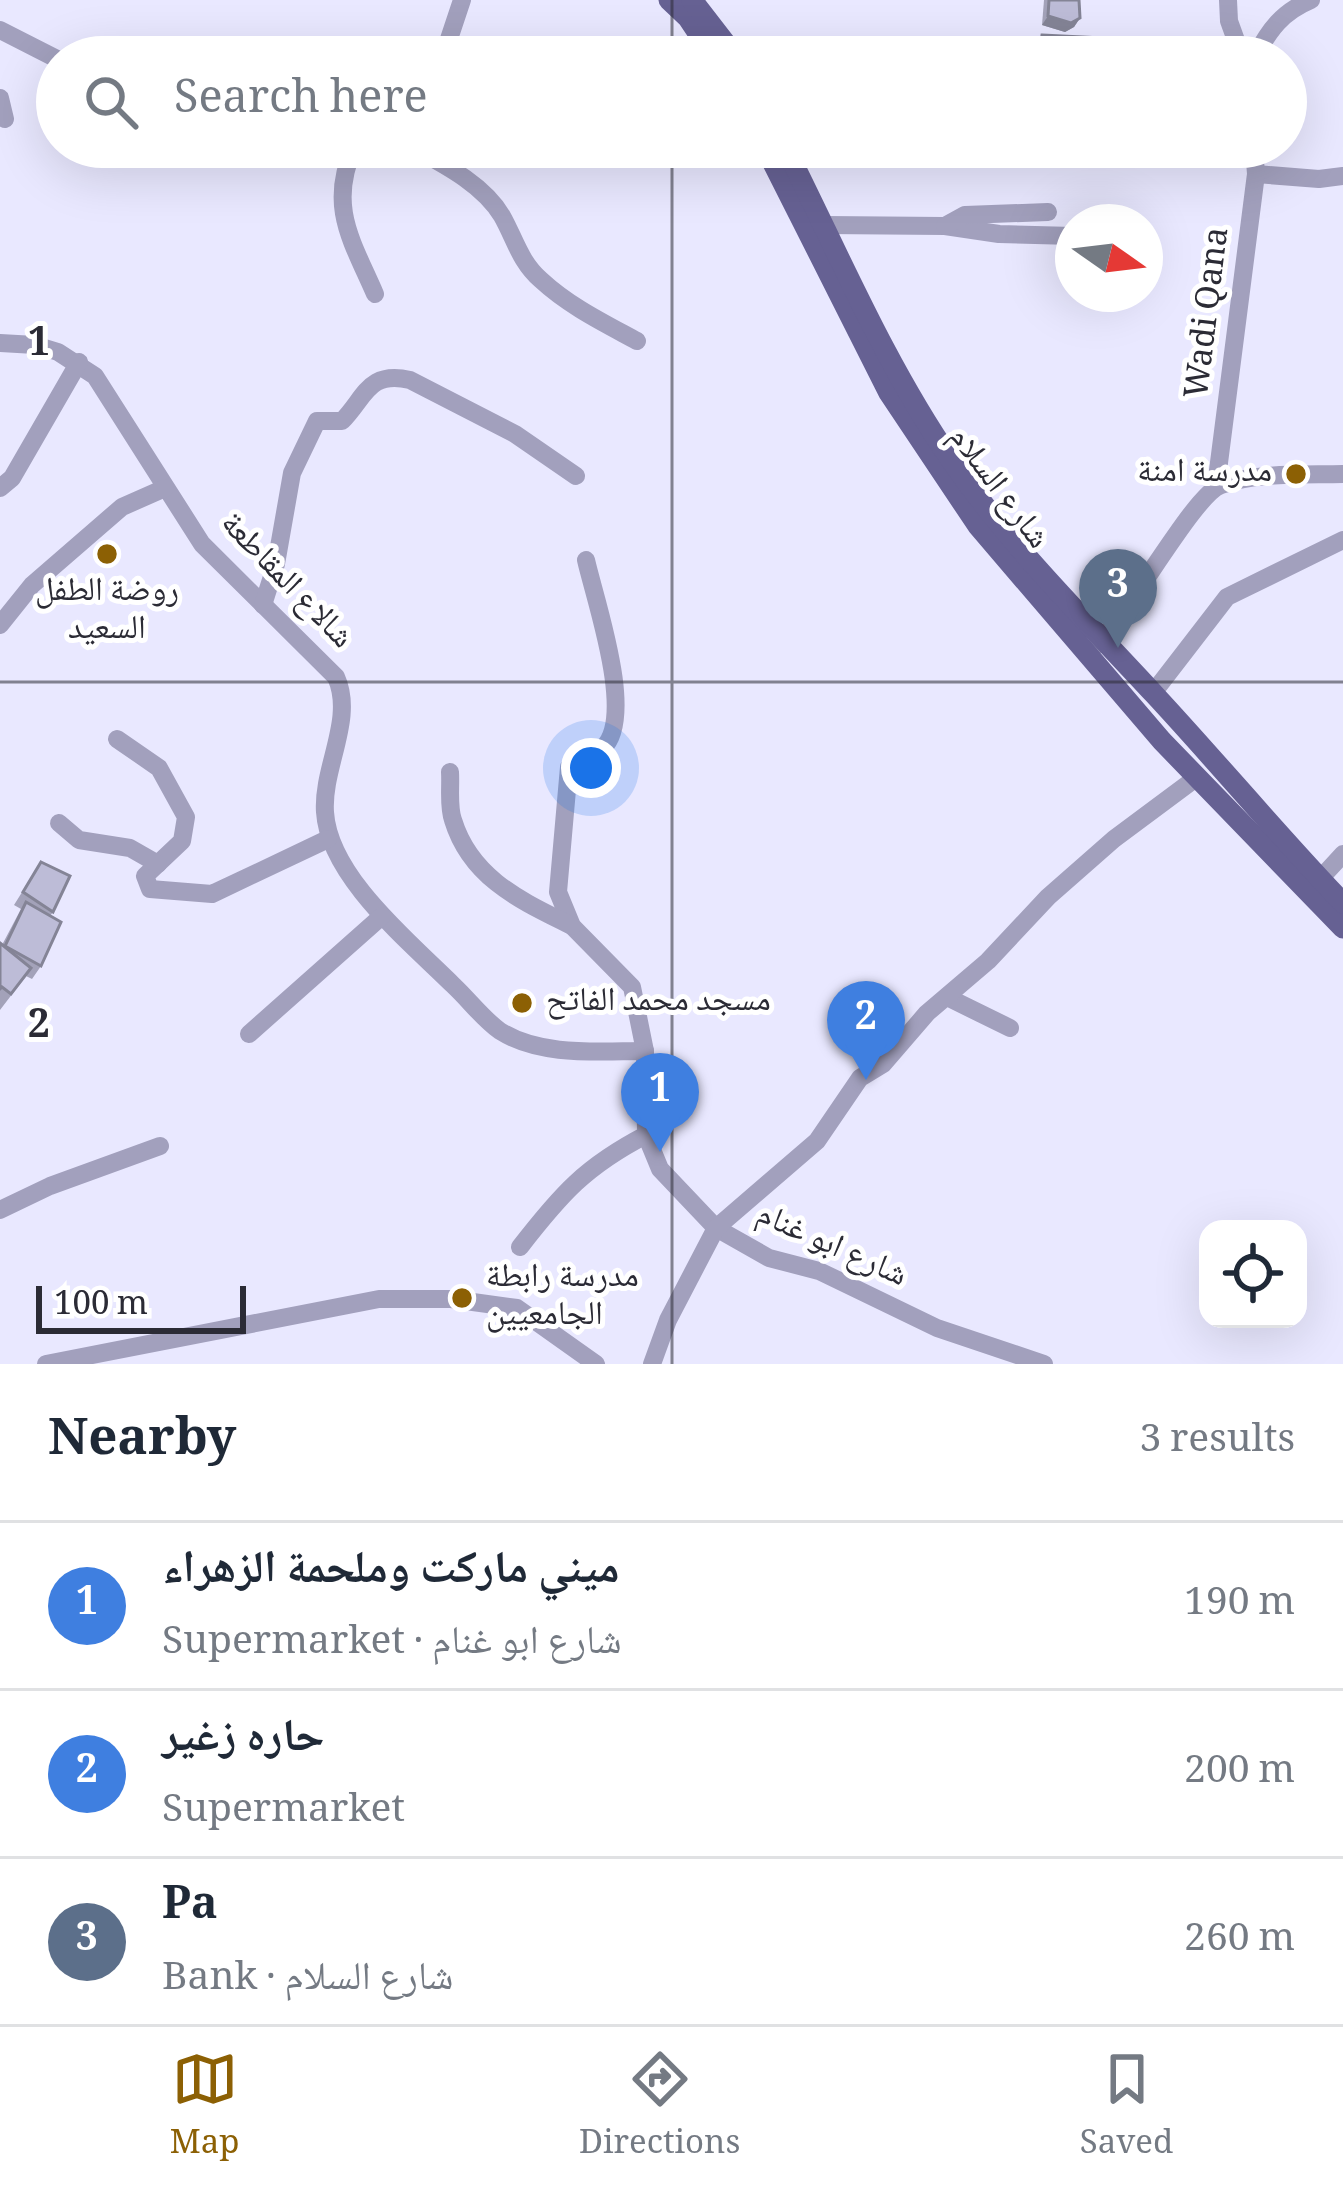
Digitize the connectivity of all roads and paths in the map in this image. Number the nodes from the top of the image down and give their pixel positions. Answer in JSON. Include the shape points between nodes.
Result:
{"nodes":[{"id":1,"x":462,"y":0,"type":"edge"},
{"id":2,"x":669,"y":0,"type":"edge"},
{"id":3,"x":692,"y":0,"type":"edge"},
{"id":4,"x":1228,"y":0,"type":"edge"},
{"id":5,"x":1311,"y":0,"type":"edge"},
{"id":6,"x":0,"y":30,"type":"edge"},
{"id":7,"x":449,"y":36,"type":"edge"},
{"id":8,"x":700,"y":36,"type":"edge"},
{"id":9,"x":720,"y":36,"type":"edge"},
{"id":10,"x":1234,"y":36,"type":"edge"},
{"id":11,"x":1266,"y":36,"type":"edge"},
{"id":12,"x":36,"y":48,"type":"edge"},
{"id":13,"x":0,"y":98,"type":"edge"},
{"id":14,"x":5,"y":119,"type":"dead end"},
{"id":15,"x":345,"y":168,"type":"edge"},
{"id":16,"x":450,"y":168,"type":"edge"},
{"id":17,"x":776,"y":168,"type":"edge"},
{"id":18,"x":795,"y":168,"type":"edge"},
{"id":19,"x":1256,"y":168,"type":"edge"},
{"id":20,"x":1256,"y":174,"type":"junction"},
{"id":21,"x":1340,"y":180,"type":"edge"},
{"id":22,"x":1048,"y":212,"type":"dead end"},
{"id":23,"x":825,"y":225,"type":"junction"},
{"id":24,"x":945,"y":226,"type":"junction"},
{"id":25,"x":1055,"y":236,"type":"edge"},
{"id":26,"x":374,"y":294,"type":"dead end"},
{"id":27,"x":637,"y":341,"type":"dead end"},
{"id":28,"x":0,"y":343,"type":"edge"},
{"id":29,"x":79,"y":362,"type":"junction"},
{"id":30,"x":1343,"y":474,"type":"edge"},
{"id":31,"x":576,"y":476,"type":"dead end"},
{"id":32,"x":1216,"y":486,"type":"junction"},
{"id":33,"x":0,"y":488,"type":"edge"},
{"id":34,"x":165,"y":488,"type":"junction"},
{"id":35,"x":1343,"y":540,"type":"edge"},
{"id":36,"x":586,"y":560,"type":"dead end"},
{"id":37,"x":263,"y":605,"type":"junction"},
{"id":38,"x":0,"y":625,"type":"edge"},
{"id":39,"x":1095,"y":646,"type":"junction"},
{"id":40,"x":1153,"y":693,"type":"junction"},
{"id":41,"x":116,"y":739,"type":"dead end"},
{"id":42,"x":450,"y":772,"type":"dead end"},
{"id":43,"x":1196,"y":778,"type":"junction"},
{"id":44,"x":59,"y":823,"type":"dead end"},
{"id":45,"x":328,"y":839,"type":"junction"},
{"id":46,"x":1343,"y":854,"type":"edge"},
{"id":47,"x":158,"y":864,"type":"junction"},
{"id":48,"x":1320,"y":879,"type":"junction"},
{"id":49,"x":1343,"y":904,"type":"edge"},
{"id":50,"x":382,"y":916,"type":"junction"},
{"id":51,"x":572,"y":926,"type":"junction"},
{"id":52,"x":1343,"y":928,"type":"edge"},
{"id":53,"x":949,"y":998,"type":"junction"},
{"id":54,"x":1010,"y":1028,"type":"dead end"},
{"id":55,"x":249,"y":1034,"type":"dead end"},
{"id":56,"x":645,"y":1051,"type":"junction"},
{"id":57,"x":646,"y":1135,"type":"junction"},
{"id":58,"x":160,"y":1146,"type":"dead end"},
{"id":59,"x":0,"y":1210,"type":"edge"},
{"id":60,"x":716,"y":1228,"type":"junction"},
{"id":61,"x":520,"y":1247,"type":"dead end"},
{"id":62,"x":46,"y":1364,"type":"edge"},
{"id":63,"x":596,"y":1364,"type":"edge"},
{"id":64,"x":652,"y":1364,"type":"edge"},
{"id":65,"x":1044,"y":1364,"type":"edge"}],
"edges":[{"from":1,"to":7,"type":"street"},
{"from":2,"to":8,"type":"main road"},
{"from":3,"to":9,"type":"main road"},
{"from":4,"to":10,"type":"street"},
{"from":5,"to":11,"type":"street","via":[[1287,11]]},
{"from":6,"to":12,"type":"street"},
{"from":13,"to":14,"type":"street"},
{"from":15,"to":26,"type":"street","via":[[342,218]]},
{"from":16,"to":27,"type":"street","via":[[498,211],[538,279]]},
{"from":17,"to":39,"type":"main road","name":"شارع السلام","via":[[889,393],[939,472],[978,526]]},
{"from":18,"to":23,"type":"main road","name":"شارع السلام"},
{"from":19,"to":20,"type":"street","name":"Wadi Qana"},
{"from":20,"to":21,"type":"street"},
{"from":20,"to":32,"type":"street","name":"Wadi Qana"},
{"from":22,"to":24,"type":"street","via":[[965,215]]},
{"from":23,"to":24,"type":"street"},
{"from":23,"to":39,"type":"main road","name":"شارع السلام","via":[[949,458]]},
{"from":24,"to":25,"type":"street"},
{"from":28,"to":29,"type":"street","via":[[35,345]]},
{"from":29,"to":33,"type":"street"},
{"from":29,"to":34,"type":"street","name":"شالاع المقاطعة","via":[[110,394]]},
{"from":30,"to":32,"type":"street"},
{"from":31,"to":37,"type":"street","via":[[410,380],[370,385],[342,421],[317,421],[292,473]]},
{"from":32,"to":39,"type":"street"},
{"from":34,"to":37,"type":"street","name":"شالاع المقاطعة","via":[[202,544]]},
{"from":34,"to":38,"type":"street","via":[[122,507],[32,585]]},
{"from":35,"to":40,"type":"street","via":[[1227,598]]},
{"from":36,"to":51,"type":"street","via":[[615,680],[614,729],[604,747],[569,767],[558,892]]},
{"from":37,"to":45,"type":"street","name":"شالاع المقاطعة","via":[[324,662],[343,692],[325,782]]},
{"from":39,"to":40,"type":"main road","name":"شارع السلام"},
{"from":39,"to":43,"type":"main road","name":"شارع السلام"},
{"from":40,"to":48,"type":"main road","name":"شارع السلام"},
{"from":41,"to":47,"type":"street","via":[[159,768],[184,810],[182,841]]},
{"from":42,"to":51,"type":"street","via":[[452,819],[476,862],[498,889]]},
{"from":43,"to":52,"type":"main road","name":"شارع السلام"},
{"from":43,"to":53,"type":"street","via":[[1048,897]]},
{"from":44,"to":47,"type":"street","via":[[79,840],[130,848]]},
{"from":45,"to":47,"type":"street","via":[[212,894],[149,889],[144,878]]},
{"from":45,"to":50,"type":"street"},
{"from":46,"to":48,"type":"street"},
{"from":48,"to":49,"type":"main road","name":"شارع السلام"},
{"from":50,"to":55,"type":"street"},
{"from":50,"to":56,"type":"street","via":[[501,1031],[571,1051]]},
{"from":51,"to":56,"type":"street","via":[[632,987]]},
{"from":53,"to":54,"type":"street"},
{"from":53,"to":60,"type":"street","via":[[860,1078],[817,1141]]},
{"from":56,"to":57,"type":"street"},
{"from":57,"to":60,"type":"street","name":"شارع ابو غنام","via":[[661,1169]]},
{"from":57,"to":61,"type":"street","via":[[573,1182]]},
{"from":58,"to":59,"type":"street"},
{"from":60,"to":64,"type":"street"},
{"from":60,"to":65,"type":"street","name":"شارع ابو غنام","via":[[937,1328]]},
{"from":62,"to":63,"type":"street","via":[[379,1300],[517,1308]]}]}
